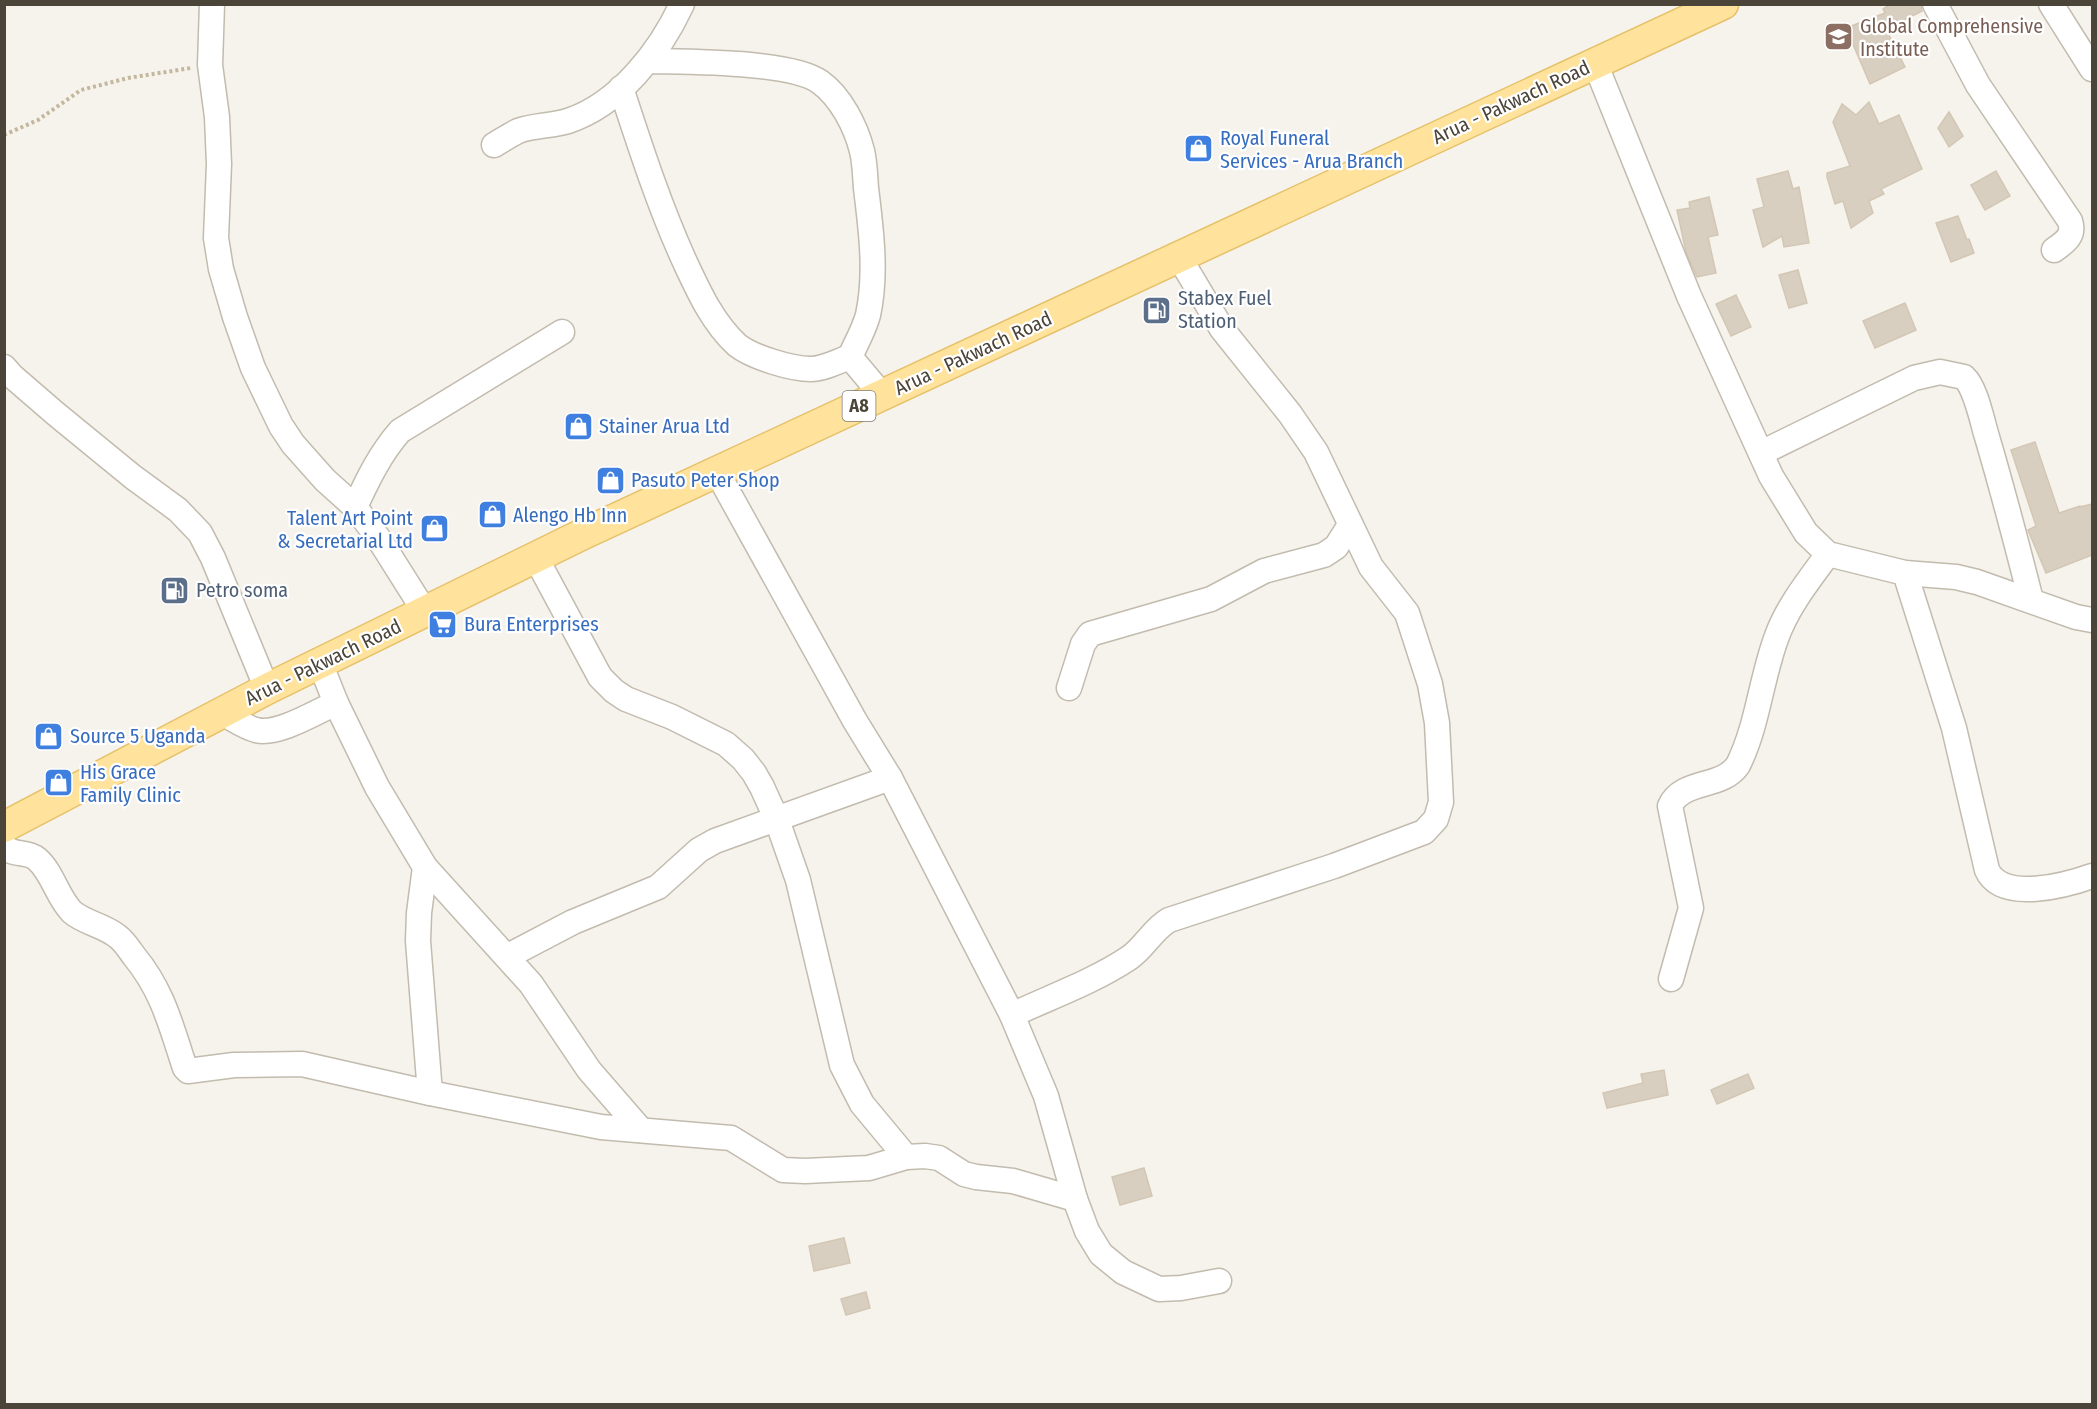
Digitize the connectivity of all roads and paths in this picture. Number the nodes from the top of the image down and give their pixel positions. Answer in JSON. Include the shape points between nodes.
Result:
{"nodes":[{"id":1,"x":212,"y":4,"type":"edge"},
{"id":2,"x":681,"y":4,"type":"edge"},
{"id":3,"x":1723,"y":4,"type":"edge"},
{"id":4,"x":1935,"y":4,"type":"edge"},
{"id":5,"x":2051,"y":4,"type":"edge"},
{"id":6,"x":649,"y":60,"type":"junction"},
{"id":7,"x":1595,"y":63,"type":"junction"},
{"id":8,"x":210,"y":65,"type":"junction"},
{"id":9,"x":2092,"y":69,"type":"edge"},
{"id":10,"x":621,"y":88,"type":"junction"},
{"id":11,"x":4,"y":135,"type":"edge"},
{"id":12,"x":494,"y":145,"type":"dead end"},
{"id":13,"x":2054,"y":250,"type":"dead end"},
{"id":14,"x":1179,"y":257,"type":"junction"},
{"id":15,"x":562,"y":332,"type":"dead end"},
{"id":16,"x":850,"y":357,"type":"junction"},
{"id":17,"x":4,"y":367,"type":"edge"},
{"id":18,"x":882,"y":395,"type":"junction"},
{"id":19,"x":1761,"y":453,"type":"junction"},
{"id":20,"x":717,"y":472,"type":"junction"},
{"id":21,"x":355,"y":507,"type":"junction"},
{"id":22,"x":1350,"y":525,"type":"junction"},
{"id":23,"x":1828,"y":554,"type":"junction"},
{"id":24,"x":536,"y":558,"type":"junction"},
{"id":25,"x":1905,"y":573,"type":"junction"},
{"id":26,"x":2031,"y":600,"type":"junction"},
{"id":27,"x":425,"y":612,"type":"junction"},
{"id":28,"x":2092,"y":620,"type":"edge"},
{"id":29,"x":320,"y":663,"type":"junction"},
{"id":30,"x":1069,"y":688,"type":"dead end"},
{"id":31,"x":267,"y":689,"type":"junction"},
{"id":32,"x":336,"y":703,"type":"junction"},
{"id":33,"x":222,"y":712,"type":"junction"},
{"id":34,"x":890,"y":778,"type":"junction"},
{"id":35,"x":777,"y":820,"type":"junction"},
{"id":36,"x":4,"y":827,"type":"edge"},
{"id":37,"x":4,"y":846,"type":"edge"},
{"id":38,"x":425,"y":867,"type":"junction"},
{"id":39,"x":2092,"y":876,"type":"edge"},
{"id":40,"x":508,"y":956,"type":"junction"},
{"id":41,"x":1671,"y":979,"type":"dead end"},
{"id":42,"x":1012,"y":1015,"type":"junction"},
{"id":43,"x":429,"y":1093,"type":"junction"},
{"id":44,"x":641,"y":1130,"type":"junction"},
{"id":45,"x":906,"y":1157,"type":"junction"},
{"id":46,"x":1075,"y":1199,"type":"junction"},
{"id":47,"x":1219,"y":1281,"type":"dead end"}],
"edges":[{"from":1,"to":8,"type":"street"},
{"from":2,"to":6,"type":"street","via":[[671,29]]},
{"from":3,"to":7,"type":"main road","name":"Arua - Pakwach Road","number":"A8"},
{"from":4,"to":13,"type":"street","via":[[1978,84],[2072,224],[2068,239]]},
{"from":5,"to":9,"type":"street"},
{"from":6,"to":10,"type":"street"},
{"from":6,"to":16,"type":"street","via":[[784,70],[819,81],[838,101],[862,151],[871,245],[868,311]]},
{"from":7,"to":14,"type":"main road","name":"Arua - Pakwach Road","number":"A8"},
{"from":7,"to":19,"type":"street","via":[[1689,296]]},
{"from":8,"to":11,"type":"path","via":[[81,90],[38,120]]},
{"from":8,"to":21,"type":"street","via":[[218,130],[216,238],[235,316],[253,368],[281,426],[325,480]]},
{"from":10,"to":12,"type":"street","via":[[590,112],[554,125],[517,132]]},
{"from":10,"to":16,"type":"street","via":[[672,233],[702,299],[724,330],[739,346],[788,366],[811,369]]},
{"from":14,"to":18,"type":"main road","name":"Arua - Pakwach Road","number":"A8"},
{"from":14,"to":22,"type":"street","via":[[1222,329],[1316,452]]},
{"from":15,"to":21,"type":"street","via":[[400,431],[374,465]]},
{"from":16,"to":18,"type":"street"},
{"from":17,"to":31,"type":"street","via":[[133,477],[178,510],[200,533]]},
{"from":18,"to":20,"type":"main road","name":"Arua - Pakwach Road","number":"A8"},
{"from":19,"to":23,"type":"street","via":[[1801,527]]},
{"from":19,"to":26,"type":"street","via":[[1914,378],[1940,372],[1964,377],[1980,415]]},
{"from":20,"to":24,"type":"main road","name":"Arua - Pakwach Road","number":"A8"},
{"from":20,"to":34,"type":"street"},
{"from":21,"to":27,"type":"street"},
{"from":22,"to":30,"type":"street","via":[[1336,547],[1324,555],[1264,571],[1211,599],[1090,634]]},
{"from":22,"to":42,"type":"street","via":[[1371,567],[1407,613],[1430,684],[1441,761],[1441,802],[1434,822],[1424,832],[1334,866],[1169,920],[1128,959]]},
{"from":23,"to":25,"type":"street"},
{"from":23,"to":41,"type":"street","via":[[1794,601],[1777,635],[1758,708],[1734,772],[1681,792],[1670,806],[1691,908]]},
{"from":24,"to":27,"type":"main road","name":"Arua - Pakwach Road","number":"A8"},
{"from":24,"to":35,"type":"street","via":[[600,677],[626,699],[726,744],[754,773]]},
{"from":25,"to":26,"type":"street","via":[[1956,577]]},
{"from":25,"to":39,"type":"street","via":[[1954,728],[1990,876],[2017,888],[2038,889]]},
{"from":26,"to":28,"type":"street"},
{"from":27,"to":29,"type":"main road","name":"Arua - Pakwach Road","number":"A8"},
{"from":29,"to":31,"type":"main road","name":"Arua - Pakwach Road","number":"A8"},
{"from":29,"to":32,"type":"street"},
{"from":31,"to":33,"type":"main road","name":"Arua - Pakwach Road","number":"A8"},
{"from":32,"to":33,"type":"street","via":[[285,726],[258,731]]},
{"from":32,"to":38,"type":"street","via":[[377,787]]},
{"from":33,"to":36,"type":"main road","name":"Arua - Pakwach Road","number":"A8"},
{"from":34,"to":35,"type":"street"},
{"from":34,"to":42,"type":"street"},
{"from":35,"to":40,"type":"street","via":[[707,845],[658,887],[573,922]]},
{"from":35,"to":45,"type":"street","via":[[798,880],[842,1065],[862,1104]]},
{"from":37,"to":43,"type":"street","via":[[13,853],[38,860],[73,913],[116,935],[132,953],[163,1000],[188,1071],[234,1065],[302,1064]]},
{"from":38,"to":40,"type":"street"},
{"from":38,"to":43,"type":"street","via":[[418,941]]},
{"from":40,"to":44,"type":"street","via":[[547,1005],[589,1070]]},
{"from":42,"to":46,"type":"street","via":[[1046,1096]]},
{"from":43,"to":44,"type":"street","via":[[602,1127]]},
{"from":44,"to":45,"type":"street","via":[[731,1137],[788,1171],[868,1168]]},
{"from":45,"to":46,"type":"street","via":[[939,1158],[964,1174],[1012,1181]]},
{"from":46,"to":47,"type":"street","via":[[1101,1254],[1123,1272],[1160,1289]]}]}
